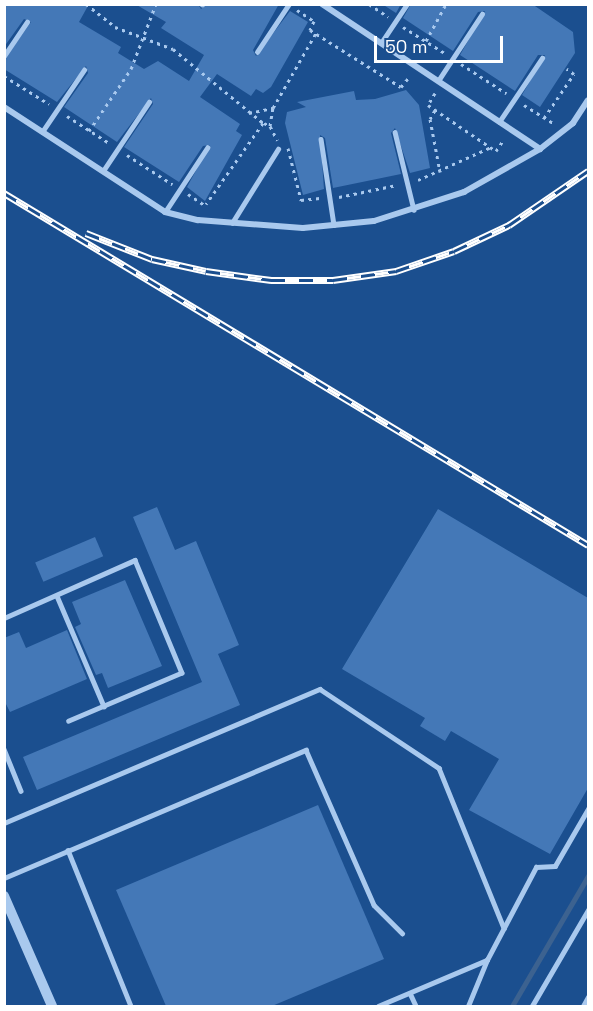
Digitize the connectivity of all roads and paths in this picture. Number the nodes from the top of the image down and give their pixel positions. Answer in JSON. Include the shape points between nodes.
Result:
{"nodes":[{"id":1,"x":86,"y":4,"type":"edge"},
{"id":2,"x":156,"y":4,"type":"edge"},
{"id":3,"x":322,"y":4,"type":"edge"},
{"id":4,"x":369,"y":4,"type":"edge"},
{"id":5,"x":407,"y":4,"type":"edge"},
{"id":6,"x":446,"y":4,"type":"edge"},
{"id":7,"x":289,"y":5,"type":"edge"},
{"id":8,"x":482,"y":14,"type":"dead end"},
{"id":9,"x":27,"y":22,"type":"dead end"},
{"id":10,"x":395,"y":22,"type":"junction"},
{"id":11,"x":316,"y":33,"type":"junction"},
{"id":12,"x":141,"y":39,"type":"junction"},
{"id":13,"x":426,"y":41,"type":"junction"},
{"id":14,"x":381,"y":44,"type":"junction"},
{"id":15,"x":257,"y":52,"type":"dead end"},
{"id":16,"x":4,"y":56,"type":"edge"},
{"id":17,"x":453,"y":58,"type":"junction"},
{"id":18,"x":542,"y":58,"type":"dead end"},
{"id":19,"x":567,"y":69,"type":"dead end"},
{"id":20,"x":84,"y":70,"type":"dead end"},
{"id":21,"x":417,"y":81,"type":"dead end"},
{"id":22,"x":438,"y":81,"type":"junction"},
{"id":23,"x":426,"y":87,"type":"dead end"},
{"id":24,"x":515,"y":99,"type":"junction"},
{"id":25,"x":588,"y":100,"type":"edge"},
{"id":26,"x":150,"y":102,"type":"dead end"},
{"id":27,"x":4,"y":108,"type":"edge"},
{"id":28,"x":273,"y":108,"type":"junction"},
{"id":29,"x":435,"y":110,"type":"junction"},
{"id":30,"x":249,"y":113,"type":"junction"},
{"id":31,"x":544,"y":118,"type":"junction"},
{"id":32,"x":499,"y":122,"type":"junction"},
{"id":33,"x":263,"y":123,"type":"junction"},
{"id":34,"x":510,"y":129,"type":"junction"},
{"id":35,"x":89,"y":131,"type":"dead end"},
{"id":36,"x":564,"y":131,"type":"junction"},
{"id":37,"x":42,"y":132,"type":"junction"},
{"id":38,"x":395,"y":132,"type":"dead end"},
{"id":39,"x":321,"y":139,"type":"dead end"},
{"id":40,"x":280,"y":146,"type":"joint"},
{"id":41,"x":490,"y":147,"type":"junction"},
{"id":42,"x":207,"y":148,"type":"dead end"},
{"id":43,"x":540,"y":149,"type":"junction"},
{"id":44,"x":103,"y":171,"type":"junction"},
{"id":45,"x":440,"y":172,"type":"junction"},
{"id":46,"x":406,"y":183,"type":"junction"},
{"id":47,"x":331,"y":198,"type":"junction"},
{"id":48,"x":206,"y":204,"type":"dead end"},
{"id":49,"x":414,"y":210,"type":"junction"},
{"id":50,"x":165,"y":212,"type":"junction"},
{"id":51,"x":232,"y":223,"type":"junction"},
{"id":52,"x":334,"y":225,"type":"junction"},
{"id":53,"x":57,"y":596,"type":"junction"},
{"id":54,"x":4,"y":618,"type":"edge"},
{"id":55,"x":104,"y":706,"type":"junction"},
{"id":56,"x":69,"y":721,"type":"dead end"},
{"id":57,"x":4,"y":749,"type":"edge"},
{"id":58,"x":21,"y":791,"type":"dead end"},
{"id":59,"x":588,"y":809,"type":"edge"},
{"id":60,"x":4,"y":823,"type":"edge"},
{"id":61,"x":68,"y":850,"type":"junction"},
{"id":62,"x":4,"y":878,"type":"edge"},
{"id":63,"x":4,"y":896,"type":"edge"},
{"id":64,"x":588,"y":910,"type":"edge"},
{"id":65,"x":504,"y":928,"type":"junction"},
{"id":66,"x":402,"y":933,"type":"dead end"},
{"id":67,"x":487,"y":960,"type":"junction"},
{"id":68,"x":410,"y":993,"type":"junction"},
{"id":69,"x":588,"y":997,"type":"edge"},
{"id":70,"x":52,"y":1006,"type":"edge"},
{"id":71,"x":131,"y":1006,"type":"edge"},
{"id":72,"x":378,"y":1006,"type":"edge"},
{"id":73,"x":416,"y":1006,"type":"edge"},
{"id":74,"x":468,"y":1006,"type":"edge"},
{"id":75,"x":532,"y":1006,"type":"edge"},
{"id":76,"x":583,"y":1006,"type":"edge"}],
"edges":[{"from":1,"to":12,"type":"path"},
{"from":2,"to":12,"type":"path"},
{"from":3,"to":14,"type":"street"},
{"from":4,"to":10,"type":"path"},
{"from":5,"to":10,"type":"lane"},
{"from":6,"to":13,"type":"path"},
{"from":7,"to":11,"type":"path","via":[[314,21],[310,30]]},
{"from":7,"to":15,"type":"lane"},
{"from":8,"to":17,"type":"lane"},
{"from":9,"to":16,"type":"lane"},
{"from":10,"to":13,"type":"path"},
{"from":10,"to":14,"type":"lane"},
{"from":11,"to":21,"type":"path","via":[[401,87],[408,75]]},
{"from":11,"to":28,"type":"path"},
{"from":12,"to":30,"type":"path","via":[[173,50]]},
{"from":12,"to":35,"type":"path","via":[[131,69]]},
{"from":13,"to":17,"type":"path"},
{"from":14,"to":22,"type":"street"},
{"from":17,"to":22,"type":"lane"},
{"from":17,"to":24,"type":"path"},
{"from":18,"to":24,"type":"lane"},
{"from":19,"to":31,"type":"path","via":[[574,74]]},
{"from":20,"to":37,"type":"lane"},
{"from":22,"to":32,"type":"street"},
{"from":23,"to":29,"type":"path","via":[[435,93],[428,105]]},
{"from":24,"to":31,"type":"path"},
{"from":24,"to":32,"type":"lane"},
{"from":25,"to":36,"type":"street"},
{"from":26,"to":44,"type":"lane"},
{"from":27,"to":37,"type":"street"},
{"from":28,"to":30,"type":"path"},
{"from":28,"to":33,"type":"path","via":[[270,126]]},
{"from":29,"to":41,"type":"path"},
{"from":29,"to":45,"type":"path","via":[[430,119]]},
{"from":30,"to":33,"type":"path"},
{"from":31,"to":36,"type":"path"},
{"from":32,"to":34,"type":"street"},
{"from":33,"to":48,"type":"path"},
{"from":34,"to":41,"type":"path","via":[[496,150]]},
{"from":34,"to":43,"type":"street"},
{"from":36,"to":43,"type":"street"},
{"from":37,"to":44,"type":"street"},
{"from":38,"to":46,"type":"lane"},
{"from":39,"to":47,"type":"lane"},
{"from":40,"to":47,"type":"path","via":[[292,151],[301,200]]},
{"from":40,"to":51,"type":"lane"},
{"from":41,"to":45,"type":"path"},
{"from":42,"to":50,"type":"lane"},
{"from":43,"to":49,"type":"street","via":[[464,192]]},
{"from":44,"to":50,"type":"street"},
{"from":45,"to":46,"type":"path"},
{"from":46,"to":47,"type":"path"},
{"from":46,"to":49,"type":"lane"},
{"from":47,"to":52,"type":"lane"},
{"from":49,"to":52,"type":"street"},
{"from":50,"to":51,"type":"street"},
{"from":51,"to":52,"type":"street"},
{"from":53,"to":54,"type":"lane"},
{"from":53,"to":55,"type":"lane"},
{"from":53,"to":55,"type":"lane","via":[[135,560],[182,673]]},
{"from":55,"to":56,"type":"lane"},
{"from":57,"to":58,"type":"lane"},
{"from":59,"to":65,"type":"lane","via":[[555,866],[536,867]]},
{"from":60,"to":65,"type":"lane","via":[[320,689],[439,768]]},
{"from":61,"to":62,"type":"lane"},
{"from":61,"to":66,"type":"lane","via":[[306,750],[374,905]]},
{"from":61,"to":71,"type":"lane"},
{"from":63,"to":70,"type":"street"},
{"from":64,"to":75,"type":"lane"},
{"from":65,"to":67,"type":"lane"},
{"from":67,"to":68,"type":"lane"},
{"from":67,"to":74,"type":"lane"},
{"from":68,"to":72,"type":"lane"},
{"from":68,"to":73,"type":"lane"},
{"from":69,"to":76,"type":"lane"}]}
